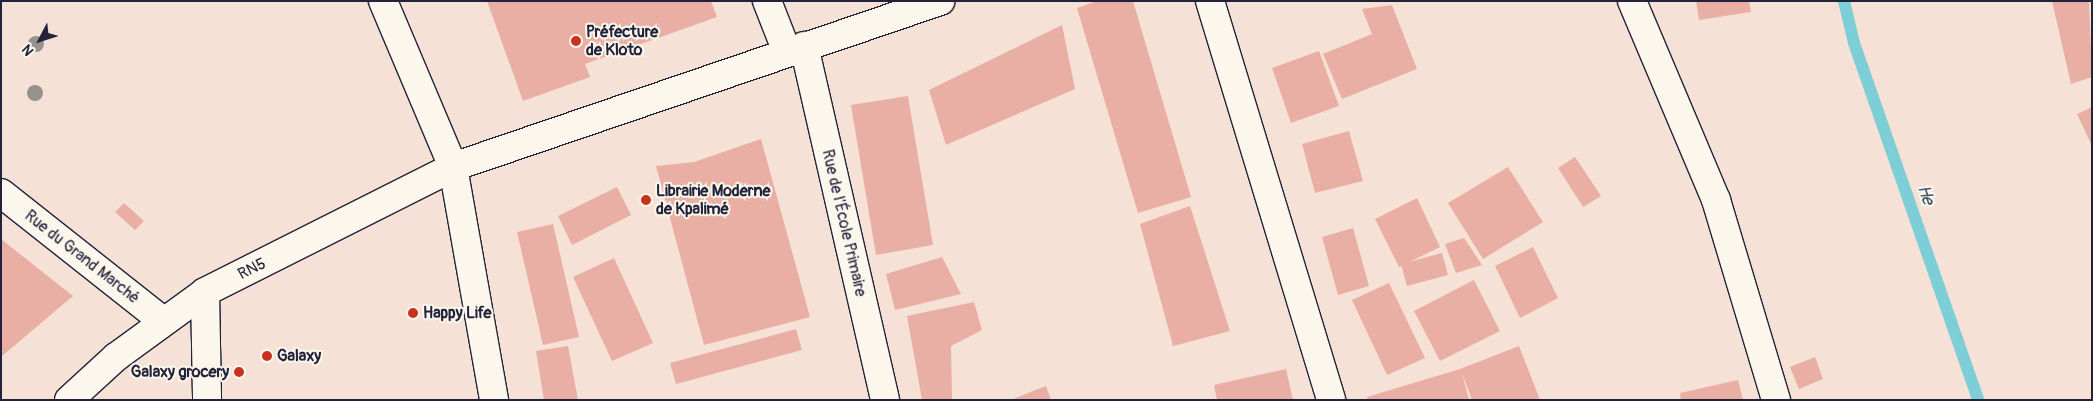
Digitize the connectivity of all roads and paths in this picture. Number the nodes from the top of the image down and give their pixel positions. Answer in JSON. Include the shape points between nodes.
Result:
{"nodes":[{"id":1,"x":383,"y":1,"type":"edge"},
{"id":2,"x":767,"y":1,"type":"edge"},
{"id":3,"x":940,"y":1,"type":"edge"},
{"id":4,"x":1210,"y":1,"type":"edge"},
{"id":5,"x":1632,"y":1,"type":"edge"},
{"id":6,"x":795,"y":49,"type":"junction"},
{"id":7,"x":454,"y":167,"type":"junction"},
{"id":8,"x":1,"y":193,"type":"edge"},
{"id":9,"x":205,"y":292,"type":"junction"},
{"id":10,"x":163,"y":321,"type":"junction"},
{"id":11,"x":69,"y":400,"type":"edge"},
{"id":12,"x":207,"y":400,"type":"edge"},
{"id":13,"x":494,"y":400,"type":"edge"},
{"id":14,"x":885,"y":400,"type":"edge"},
{"id":15,"x":1331,"y":400,"type":"edge"},
{"id":16,"x":1776,"y":400,"type":"edge"}],
"edges":[{"from":1,"to":7,"type":"street"},
{"from":2,"to":6,"type":"street","name":"Rue de l'École Primaire"},
{"from":3,"to":6,"type":"street","name":"RN5"},
{"from":4,"to":15,"type":"street"},
{"from":5,"to":16,"type":"street","via":[[1716,200]]},
{"from":6,"to":7,"type":"street","name":"RN5"},
{"from":6,"to":14,"type":"street","name":"Rue de l'École Primaire"},
{"from":7,"to":9,"type":"street","name":"RN5","number":"RN5"},
{"from":7,"to":13,"type":"street"},
{"from":8,"to":10,"type":"street","name":"Rue du Grand Marché"},
{"from":9,"to":10,"type":"street","name":"RN5","number":"RN5"},
{"from":9,"to":12,"type":"street"},
{"from":10,"to":11,"type":"street","name":"RN5","number":"RN5"}]}
